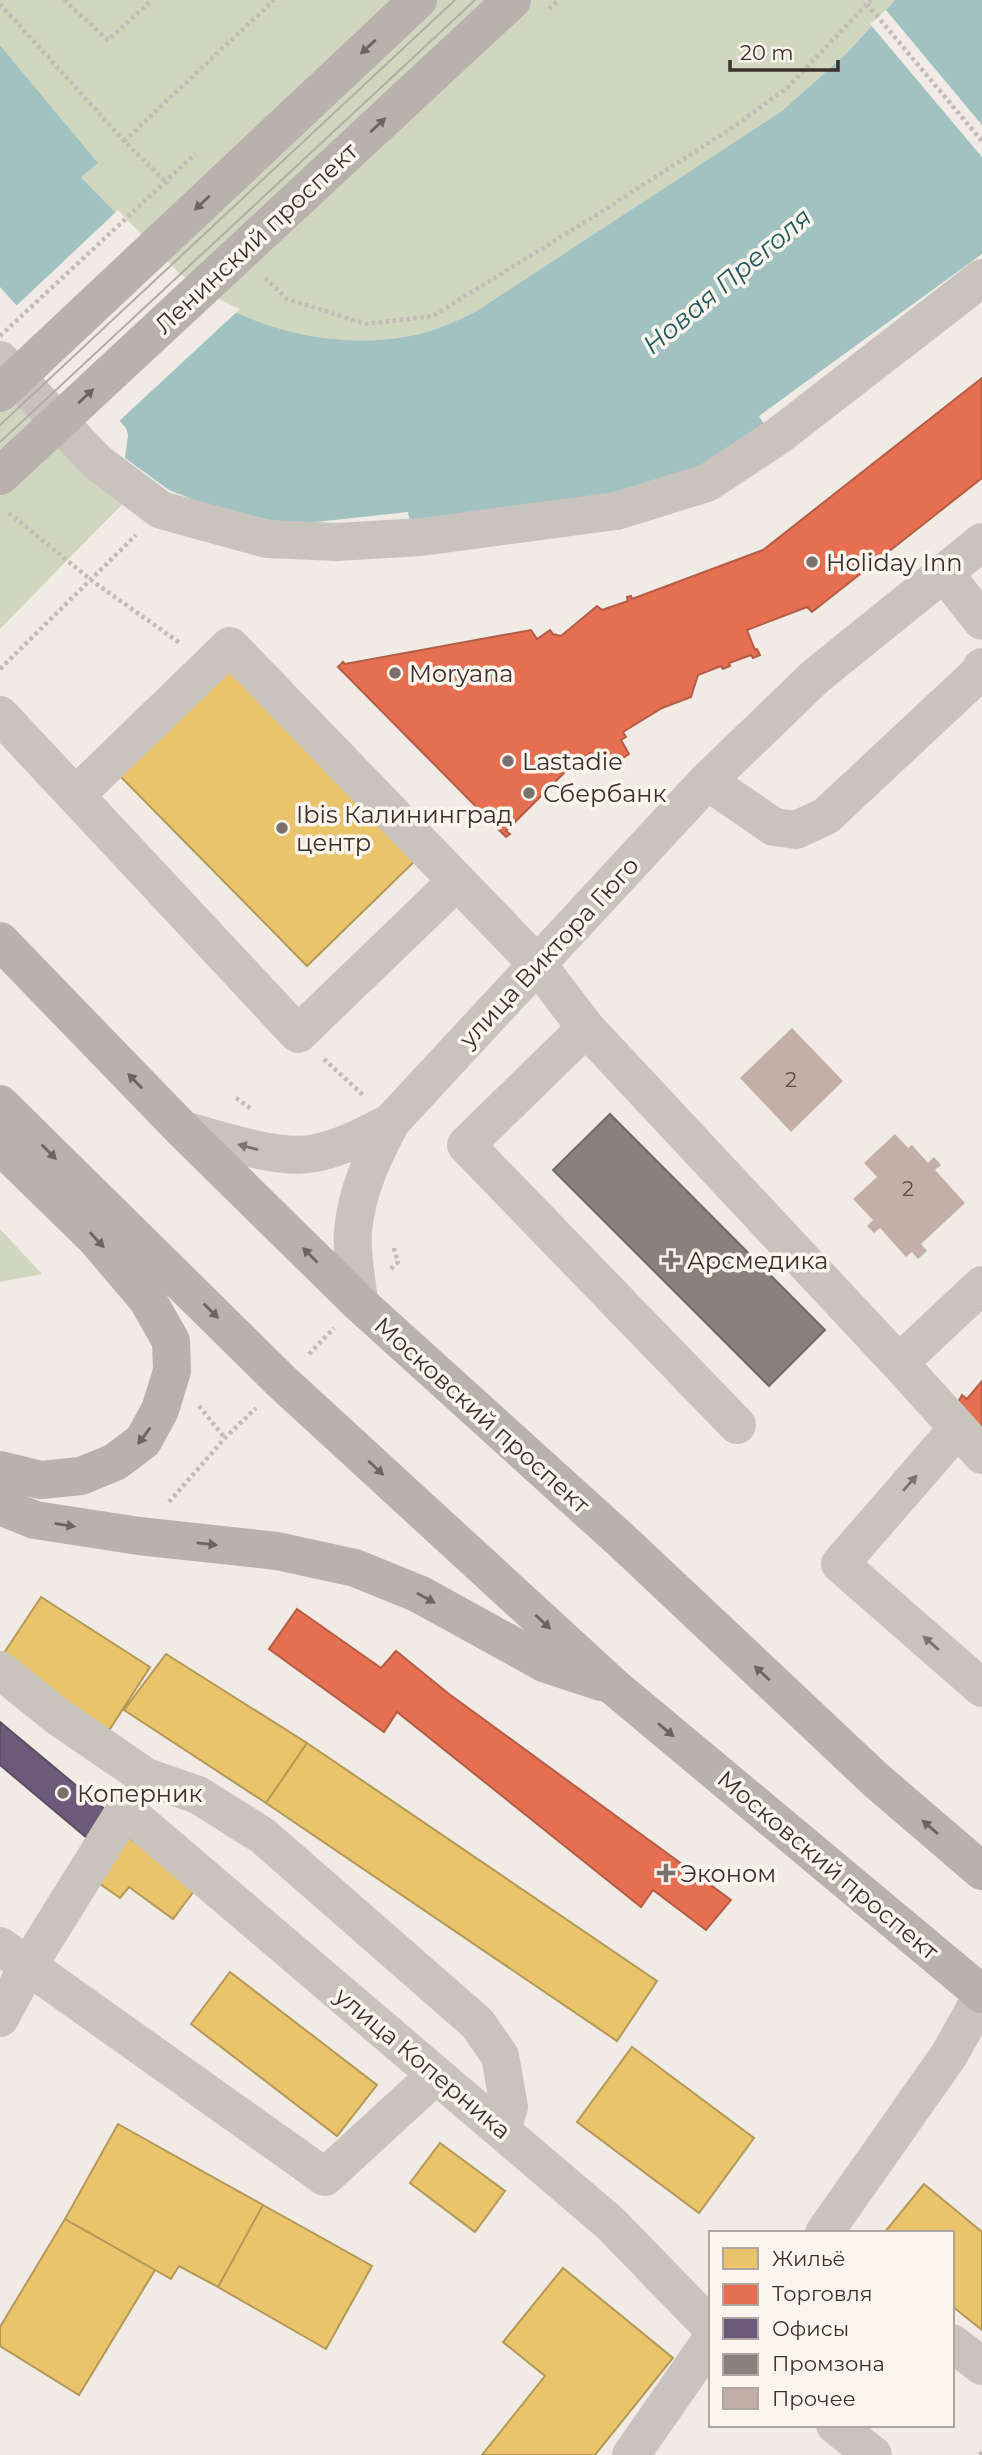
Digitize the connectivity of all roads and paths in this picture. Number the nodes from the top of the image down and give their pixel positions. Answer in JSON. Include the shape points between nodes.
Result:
{"nodes":[{"id":1,"x":64,"y":0,"type":"edge"},
{"id":2,"x":152,"y":0,"type":"edge"},
{"id":3,"x":274,"y":0,"type":"edge"},
{"id":4,"x":418,"y":0,"type":"edge"},
{"id":5,"x":512,"y":0,"type":"edge"},
{"id":6,"x":869,"y":2,"type":"edge"},
{"id":7,"x":0,"y":4,"type":"edge"},
{"id":8,"x":124,"y":141,"type":"junction"},
{"id":9,"x":982,"y":141,"type":"edge"},
{"id":10,"x":200,"y":149,"type":"dead end"},
{"id":11,"x":172,"y":188,"type":"dead end"},
{"id":12,"x":258,"y":271,"type":"dead end"},
{"id":13,"x":982,"y":278,"type":"edge"},
{"id":14,"x":0,"y":336,"type":"edge"},
{"id":15,"x":0,"y":360,"type":"edge"},
{"id":16,"x":0,"y":393,"type":"edge"},
{"id":17,"x":0,"y":476,"type":"edge"},
{"id":18,"x":0,"y":506,"type":"edge"},
{"id":19,"x":161,"y":510,"type":"junction"},
{"id":20,"x":982,"y":542,"type":"edge"},
{"id":21,"x":944,"y":573,"type":"junction"},
{"id":22,"x":90,"y":580,"type":"junction"},
{"id":23,"x":982,"y":621,"type":"edge"},
{"id":24,"x":210,"y":664,"type":"junction"},
{"id":25,"x":982,"y":667,"type":"edge"},
{"id":26,"x":0,"y":669,"type":"edge"},
{"id":27,"x":0,"y":715,"type":"edge"},
{"id":28,"x":706,"y":781,"type":"junction"},
{"id":29,"x":76,"y":795,"type":"junction"},
{"id":30,"x":457,"y":881,"type":"junction"},
{"id":31,"x":0,"y":941,"type":"edge"},
{"id":32,"x":538,"y":965,"type":"junction"},
{"id":33,"x":586,"y":1028,"type":"junction"},
{"id":34,"x":298,"y":1034,"type":"junction"},
{"id":35,"x":0,"y":1104,"type":"edge"},
{"id":36,"x":391,"y":1122,"type":"junction"},
{"id":37,"x":183,"y":1130,"type":"junction"},
{"id":38,"x":0,"y":1138,"type":"edge"},
{"id":39,"x":982,"y":1285,"type":"edge"},
{"id":40,"x":359,"y":1303,"type":"junction"},
{"id":41,"x":899,"y":1363,"type":"junction"},
{"id":42,"x":282,"y":1382,"type":"junction"},
{"id":43,"x":737,"y":1425,"type":"dead end"},
{"id":44,"x":970,"y":1441,"type":"edge"},
{"id":45,"x":0,"y":1470,"type":"edge"},
{"id":46,"x":0,"y":1506,"type":"edge"},
{"id":47,"x":139,"y":1536,"type":"junction"},
{"id":48,"x":0,"y":1670,"type":"edge"},
{"id":49,"x":613,"y":1686,"type":"junction"},
{"id":50,"x":982,"y":1688,"type":"edge"},
{"id":51,"x":982,"y":1871,"type":"edge"},
{"id":52,"x":14,"y":1956,"type":"edge"},
{"id":53,"x":982,"y":1995,"type":"edge"},
{"id":54,"x":0,"y":2018,"type":"edge"},
{"id":55,"x":436,"y":2075,"type":"junction"},
{"id":56,"x":502,"y":2130,"type":"junction"},
{"id":57,"x":825,"y":2231,"type":"edge"},
{"id":58,"x":709,"y":2325,"type":"edge"},
{"id":59,"x":709,"y":2343,"type":"edge"},
{"id":60,"x":954,"y":2345,"type":"edge"},
{"id":61,"x":982,"y":2366,"type":"edge"},
{"id":62,"x":838,"y":2427,"type":"edge"},
{"id":63,"x":631,"y":2455,"type":"edge"},
{"id":64,"x":873,"y":2455,"type":"edge"}],
"edges":[{"from":1,"to":2,"type":"path","via":[[108,40]]},
{"from":3,"to":8,"type":"path"},
{"from":4,"to":16,"type":"main road","one_way":true,"bridge":true},
{"from":17,"to":5,"type":"main road","name":"Ленинский проспект","one_way":true,"bridge":true},
{"from":6,"to":9,"type":"path"},
{"from":6,"to":12,"type":"path","via":[[787,88],[733,127],[433,316],[366,324],[287,299]]},
{"from":7,"to":8,"type":"path"},
{"from":8,"to":11,"type":"path"},
{"from":10,"to":14,"type":"path","bridge":true},
{"from":13,"to":19,"type":"street","via":[[778,436],[707,483],[616,511],[421,537],[337,542],[267,539]]},
{"from":15,"to":19,"type":"street","via":[[97,462]]},
{"from":18,"to":22,"type":"path"},
{"from":19,"to":22,"type":"path"},
{"from":20,"to":21,"type":"street","name":"улица Виктора Гюго"},
{"from":21,"to":23,"type":"street"},
{"from":21,"to":28,"type":"street","name":"улица Виктора Гюго","via":[[816,676]]},
{"from":22,"to":24,"type":"path"},
{"from":22,"to":26,"type":"path"},
{"from":24,"to":29,"type":"street"},
{"from":24,"to":30,"type":"street","via":[[230,646]]},
{"from":25,"to":28,"type":"street","via":[[825,816],[796,830],[774,827]]},
{"from":27,"to":29,"type":"street"},
{"from":28,"to":32,"type":"street","name":"улица Виктора Гюго"},
{"from":29,"to":34,"type":"street"},
{"from":30,"to":32,"type":"street"},
{"from":30,"to":34,"type":"street"},
{"from":37,"to":31,"type":"main road","name":"Московский проспект","one_way":true},
{"from":32,"to":33,"type":"street"},
{"from":32,"to":36,"type":"street","name":"улица Виктора Гюго"},
{"from":33,"to":41,"type":"street"},
{"from":33,"to":43,"type":"street","via":[[466,1145]]},
{"from":34,"to":36,"type":"path"},
{"from":35,"to":42,"type":"main road","name":"Московский проспект","one_way":true},
{"from":36,"to":37,"type":"street","name":"улица Виктора Гюго","one_way":true,"via":[[357,1141],[297,1155]]},
{"from":36,"to":40,"type":"street","name":"улица Виктора Гюго","via":[[359,1198],[353,1233]]},
{"from":40,"to":37,"type":"main road","name":"Московский проспект","one_way":true},
{"from":38,"to":45,"type":"main road","one_way":true,"via":[[15,1160],[96,1239],[147,1298],[171,1340],[172,1371],[160,1410],[143,1441],[115,1462],[81,1476],[41,1480]]},
{"from":39,"to":41,"type":"street"},
{"from":40,"to":42,"type":"path"},
{"from":51,"to":40,"type":"main road","name":"Московский проспект","one_way":true,"via":[[877,1781]]},
{"from":41,"to":44,"type":"street"},
{"from":42,"to":47,"type":"path","via":[[225,1438]]},
{"from":42,"to":49,"type":"main road","name":"Московский проспект","one_way":true},
{"from":50,"to":44,"type":"street","one_way":true,"via":[[840,1564]]},
{"from":46,"to":47,"type":"main road","one_way":true,"via":[[35,1520]]},
{"from":47,"to":49,"type":"main road","one_way":true,"via":[[277,1551],[355,1567],[419,1594],[546,1664]]},
{"from":48,"to":56,"type":"street","via":[[146,1777],[198,1795],[263,1836],[477,2023],[500,2056],[509,2106]]},
{"from":49,"to":53,"type":"main road","name":"Московский проспект","one_way":true},
{"from":52,"to":54,"type":"street"},
{"from":52,"to":55,"type":"street","via":[[325,2177]]},
{"from":52,"to":55,"type":"street","name":"улица Коперника","via":[[125,1810]]},
{"from":53,"to":57,"type":"street","via":[[949,2055]]},
{"from":55,"to":56,"type":"street","name":"улица Коперника"},
{"from":56,"to":58,"type":"street","name":"улица Коперника","via":[[610,2223]]},
{"from":59,"to":63,"type":"street"},
{"from":60,"to":61,"type":"street"},
{"from":62,"to":64,"type":"street"}]}
